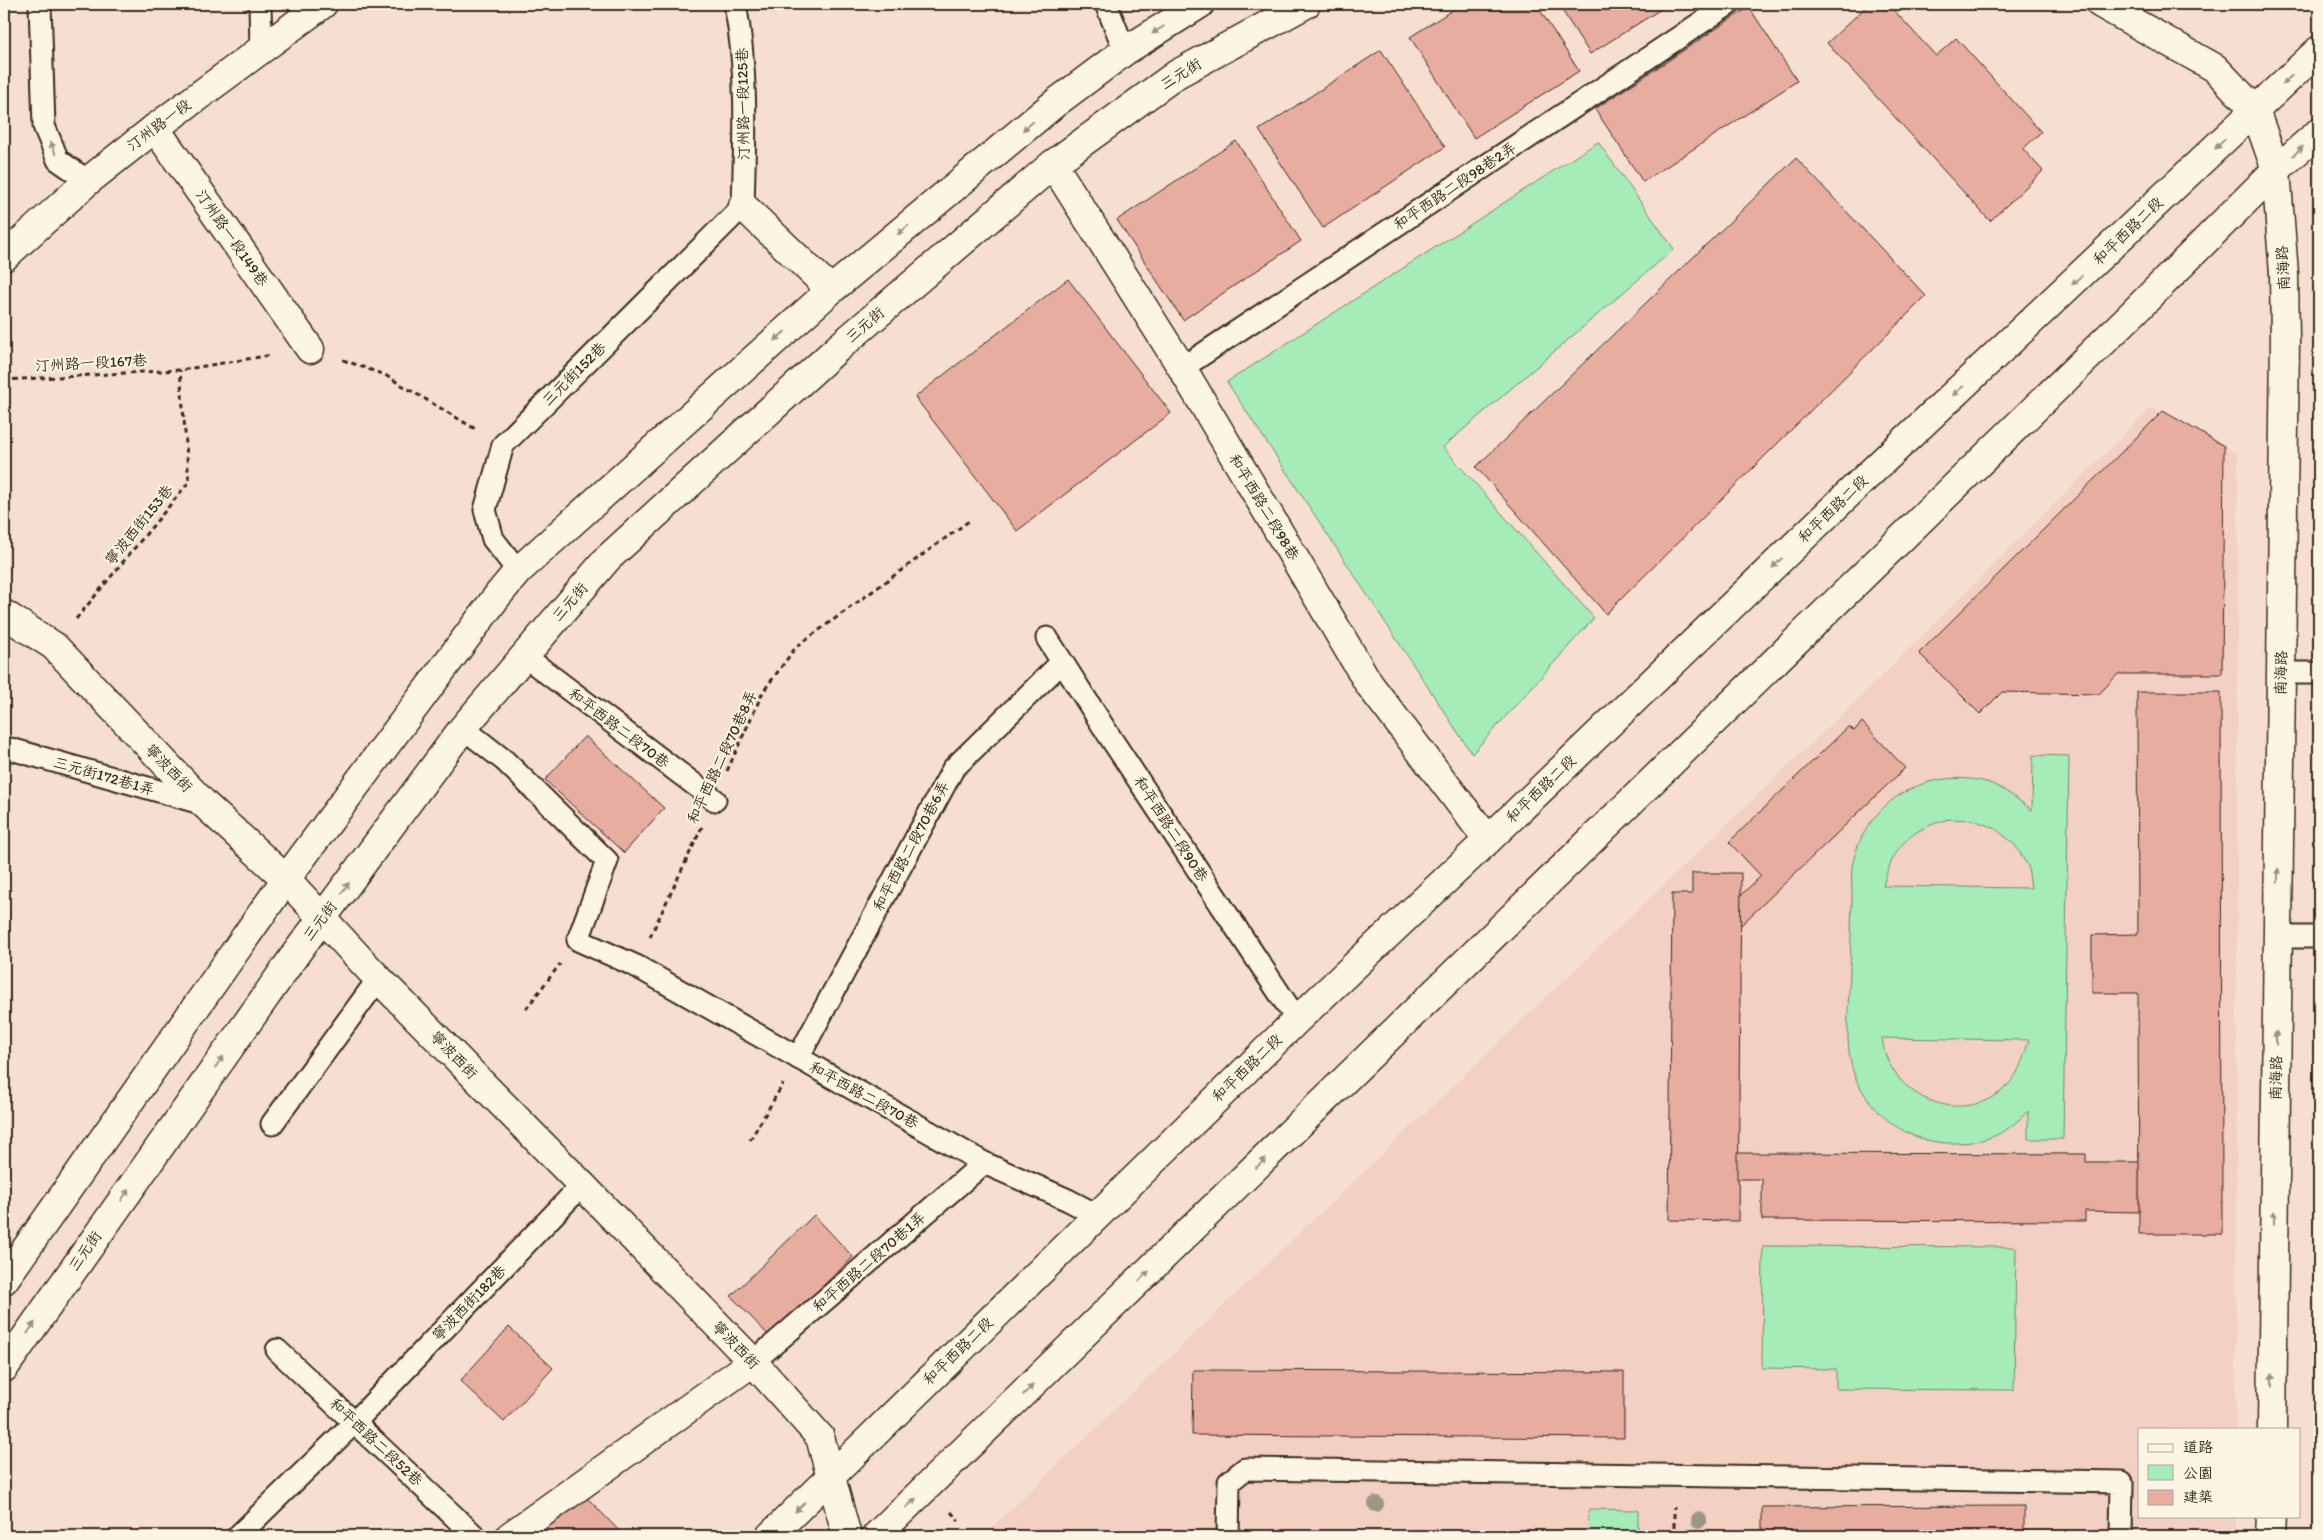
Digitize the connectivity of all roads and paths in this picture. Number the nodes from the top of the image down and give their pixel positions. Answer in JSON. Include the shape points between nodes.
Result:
{"nodes":[{"id":1,"x":40,"y":4,"type":"edge"},
{"id":2,"x":260,"y":4,"type":"edge"},
{"id":3,"x":322,"y":4,"type":"edge"},
{"id":4,"x":734,"y":4,"type":"edge"},
{"id":5,"x":1106,"y":4,"type":"edge"},
{"id":6,"x":1200,"y":4,"type":"edge"},
{"id":7,"x":1306,"y":4,"type":"edge"},
{"id":8,"x":1728,"y":4,"type":"edge"},
{"id":9,"x":2101,"y":4,"type":"edge"},
{"id":10,"x":261,"y":49,"type":"junction"},
{"id":11,"x":2319,"y":50,"type":"edge"},
{"id":12,"x":1125,"y":51,"type":"junction"},
{"id":13,"x":2255,"y":110,"type":"junction"},
{"id":14,"x":155,"y":128,"type":"junction"},
{"id":15,"x":2319,"y":132,"type":"edge"},
{"id":16,"x":1053,"y":164,"type":"junction"},
{"id":17,"x":2276,"y":170,"type":"junction"},
{"id":18,"x":88,"y":181,"type":"junction"},
{"id":19,"x":743,"y":206,"type":"junction"},
{"id":20,"x":4,"y":257,"type":"edge"},
{"id":21,"x":831,"y":290,"type":"junction"},
{"id":22,"x":310,"y":349,"type":"junction"},
{"id":23,"x":1182,"y":368,"type":"junction"},
{"id":24,"x":180,"y":370,"type":"junction"},
{"id":25,"x":4,"y":380,"type":"edge"},
{"id":26,"x":503,"y":445,"type":"junction"},
{"id":27,"x":969,"y":521,"type":"dead end"},
{"id":28,"x":518,"y":571,"type":"junction"},
{"id":29,"x":4,"y":614,"type":"edge"},
{"id":30,"x":1047,"y":638,"type":"dead end"},
{"id":31,"x":54,"y":646,"type":"junction"},
{"id":32,"x":523,"y":655,"type":"junction"},
{"id":33,"x":1062,"y":662,"type":"junction"},
{"id":34,"x":2281,"y":673,"type":"junction"},
{"id":35,"x":2319,"y":673,"type":"edge"},
{"id":36,"x":463,"y":728,"type":"junction"},
{"id":37,"x":4,"y":752,"type":"edge"},
{"id":38,"x":715,"y":800,"type":"junction"},
{"id":39,"x":204,"y":804,"type":"junction"},
{"id":40,"x":1488,"y":840,"type":"junction"},
{"id":41,"x":286,"y":879,"type":"junction"},
{"id":42,"x":323,"y":918,"type":"junction"},
{"id":43,"x":2278,"y":937,"type":"junction"},
{"id":44,"x":2319,"y":937,"type":"edge"},
{"id":45,"x":578,"y":940,"type":"junction"},
{"id":46,"x":636,"y":966,"type":"junction"},
{"id":47,"x":379,"y":978,"type":"junction"},
{"id":48,"x":526,"y":1009,"type":"dead end"},
{"id":49,"x":1297,"y":1020,"type":"junction"},
{"id":50,"x":798,"y":1058,"type":"junction"},
{"id":51,"x":272,"y":1124,"type":"dead end"},
{"id":52,"x":750,"y":1140,"type":"dead end"},
{"id":53,"x":984,"y":1163,"type":"junction"},
{"id":54,"x":582,"y":1185,"type":"junction"},
{"id":55,"x":1097,"y":1215,"type":"junction"},
{"id":56,"x":4,"y":1280,"type":"edge"},
{"id":57,"x":277,"y":1350,"type":"dead end"},
{"id":58,"x":753,"y":1362,"type":"junction"},
{"id":59,"x":4,"y":1368,"type":"edge"},
{"id":60,"x":355,"y":1422,"type":"junction"},
{"id":61,"x":2272,"y":1428,"type":"edge"},
{"id":62,"x":830,"y":1478,"type":"junction"},
{"id":63,"x":2270,"y":1518,"type":"edge"},
{"id":64,"x":238,"y":1536,"type":"edge"},
{"id":65,"x":475,"y":1536,"type":"edge"},
{"id":66,"x":510,"y":1536,"type":"edge"},
{"id":67,"x":770,"y":1536,"type":"edge"},
{"id":68,"x":847,"y":1536,"type":"edge"},
{"id":69,"x":876,"y":1536,"type":"edge"},
{"id":70,"x":1228,"y":1536,"type":"edge"},
{"id":71,"x":2121,"y":1536,"type":"edge"},
{"id":72,"x":2270,"y":1536,"type":"edge"}],
"edges":[{"from":18,"to":1,"type":"lane","one_way":true,"via":[[58,160],[44,126]]},
{"from":2,"to":10,"type":"lane"},
{"from":3,"to":10,"type":"street","name":"汀州路一段"},
{"from":4,"to":19,"type":"lane","name":"汀州路一段125巷","via":[[742,42],[745,112]]},
{"from":5,"to":12,"type":"lane"},
{"from":6,"to":12,"type":"street","one_way":true},
{"from":7,"to":16,"type":"street","name":"三元街","via":[[1177,74]]},
{"from":8,"to":23,"type":"lane","name":"和平西路二段98巷2弄"},
{"from":9,"to":13,"type":"street","name":"南海路","via":[[2215,68]]},
{"from":10,"to":14,"type":"street","name":"汀州路一段"},
{"from":11,"to":13,"type":"street","name":"和平西路二段","one_way":true},
{"from":12,"to":21,"type":"street","one_way":true,"via":[[1054,104]]},
{"from":13,"to":17,"type":"street","name":"南海路"},
{"from":13,"to":40,"type":"street","name":"和平西路二段","one_way":true},
{"from":14,"to":18,"type":"street","name":"汀州路一段"},
{"from":14,"to":22,"type":"street","name":"汀州路一段149巷"},
{"from":17,"to":15,"type":"street","one_way":true},
{"from":16,"to":23,"type":"street","name":"和平西路二段98巷"},
{"from":16,"to":32,"type":"street","name":"三元街","via":[[844,343],[608,558]]},
{"from":17,"to":34,"type":"street","name":"南海路","via":[[2284,283]]},
{"from":69,"to":17,"type":"street","one_way":true,"via":[[2087,359]]},
{"from":18,"to":20,"type":"street","name":"汀州路一段"},
{"from":19,"to":21,"type":"street"},
{"from":19,"to":26,"type":"lane","name":"三元街152巷"},
{"from":21,"to":28,"type":"street","one_way":true},
{"from":22,"to":24,"type":"path","name":"汀州路一段167巷"},
{"from":22,"to":26,"type":"path","via":[[385,375]]},
{"from":23,"to":40,"type":"street","name":"和平西路二段98巷","via":[[1368,684]]},
{"from":24,"to":25,"type":"path","name":"汀州路一段167巷"},
{"from":24,"to":31,"type":"path","name":"寧波西街153巷","via":[[189,482]]},
{"from":26,"to":28,"type":"lane","name":"三元街152巷","via":[[485,510],[493,539]]},
{"from":27,"to":38,"type":"path","name":"和平西路二段70巷8弄","via":[[796,647],[763,692]]},
{"from":28,"to":41,"type":"street"},
{"from":29,"to":31,"type":"street","name":"寧波西街"},
{"from":30,"to":33,"type":"lane","name":"和平西路二段90巷"},
{"from":31,"to":39,"type":"street","name":"寧波西街"},
{"from":32,"to":36,"type":"street","name":"三元街"},
{"from":32,"to":38,"type":"lane","name":"和平西路二段70巷"},
{"from":33,"to":49,"type":"lane","name":"和平西路二段90巷"},
{"from":33,"to":50,"type":"lane","name":"和平西路二段70巷6弄","via":[[953,769]]},
{"from":34,"to":35,"type":"lane"},
{"from":43,"to":34,"type":"street","name":"南海路","one_way":true},
{"from":42,"to":36,"type":"street","name":"三元街","one_way":true},
{"from":36,"to":45,"type":"lane","via":[[505,761],[607,861]]},
{"from":37,"to":39,"type":"lane","name":"三元街172巷1弄","via":[[11,749]]},
{"from":38,"to":46,"type":"path","name":"和平西路二段70巷8弄"},
{"from":39,"to":41,"type":"street","name":"寧波西街"},
{"from":40,"to":49,"type":"street","name":"和平西路二段"},
{"from":41,"to":42,"type":"street","name":"寧波西街"},
{"from":41,"to":56,"type":"street"},
{"from":42,"to":47,"type":"street","name":"寧波西街"},
{"from":59,"to":42,"type":"street","name":"三元街","one_way":true},
{"from":43,"to":44,"type":"lane"},
{"from":61,"to":43,"type":"street","name":"南海路","one_way":true},
{"from":45,"to":46,"type":"lane","name":"和平西路二段70巷"},
{"from":45,"to":48,"type":"path"},
{"from":46,"to":50,"type":"lane","name":"和平西路二段70巷"},
{"from":47,"to":51,"type":"lane"},
{"from":47,"to":54,"type":"street","name":"寧波西街"},
{"from":49,"to":55,"type":"street","name":"和平西路二段"},
{"from":50,"to":52,"type":"path"},
{"from":50,"to":53,"type":"lane","name":"和平西路二段70巷"},
{"from":53,"to":55,"type":"lane","name":"和平西路二段70巷"},
{"from":53,"to":58,"type":"lane","name":"和平西路二段70巷1弄"},
{"from":54,"to":58,"type":"street","name":"寧波西街"},
{"from":54,"to":60,"type":"lane","name":"寧波西街182巷"},
{"from":55,"to":62,"type":"street","name":"和平西路二段"},
{"from":57,"to":60,"type":"lane","name":"和平西路二段52巷"},
{"from":58,"to":62,"type":"street","name":"寧波西街","via":[[820,1437]]},
{"from":58,"to":66,"type":"street"},
{"from":60,"to":64,"type":"lane","name":"寧波西街182巷"},
{"from":60,"to":65,"type":"lane","name":"和平西路二段52巷"},
{"from":62,"to":67,"type":"street","name":"和平西路二段","one_way":true},
{"from":62,"to":68,"type":"street","name":"寧波西街"},
{"from":63,"to":72,"type":"street"},
{"from":70,"to":71,"type":"lane","via":[[1229,1482],[1245,1468],[2122,1482]]}]}
